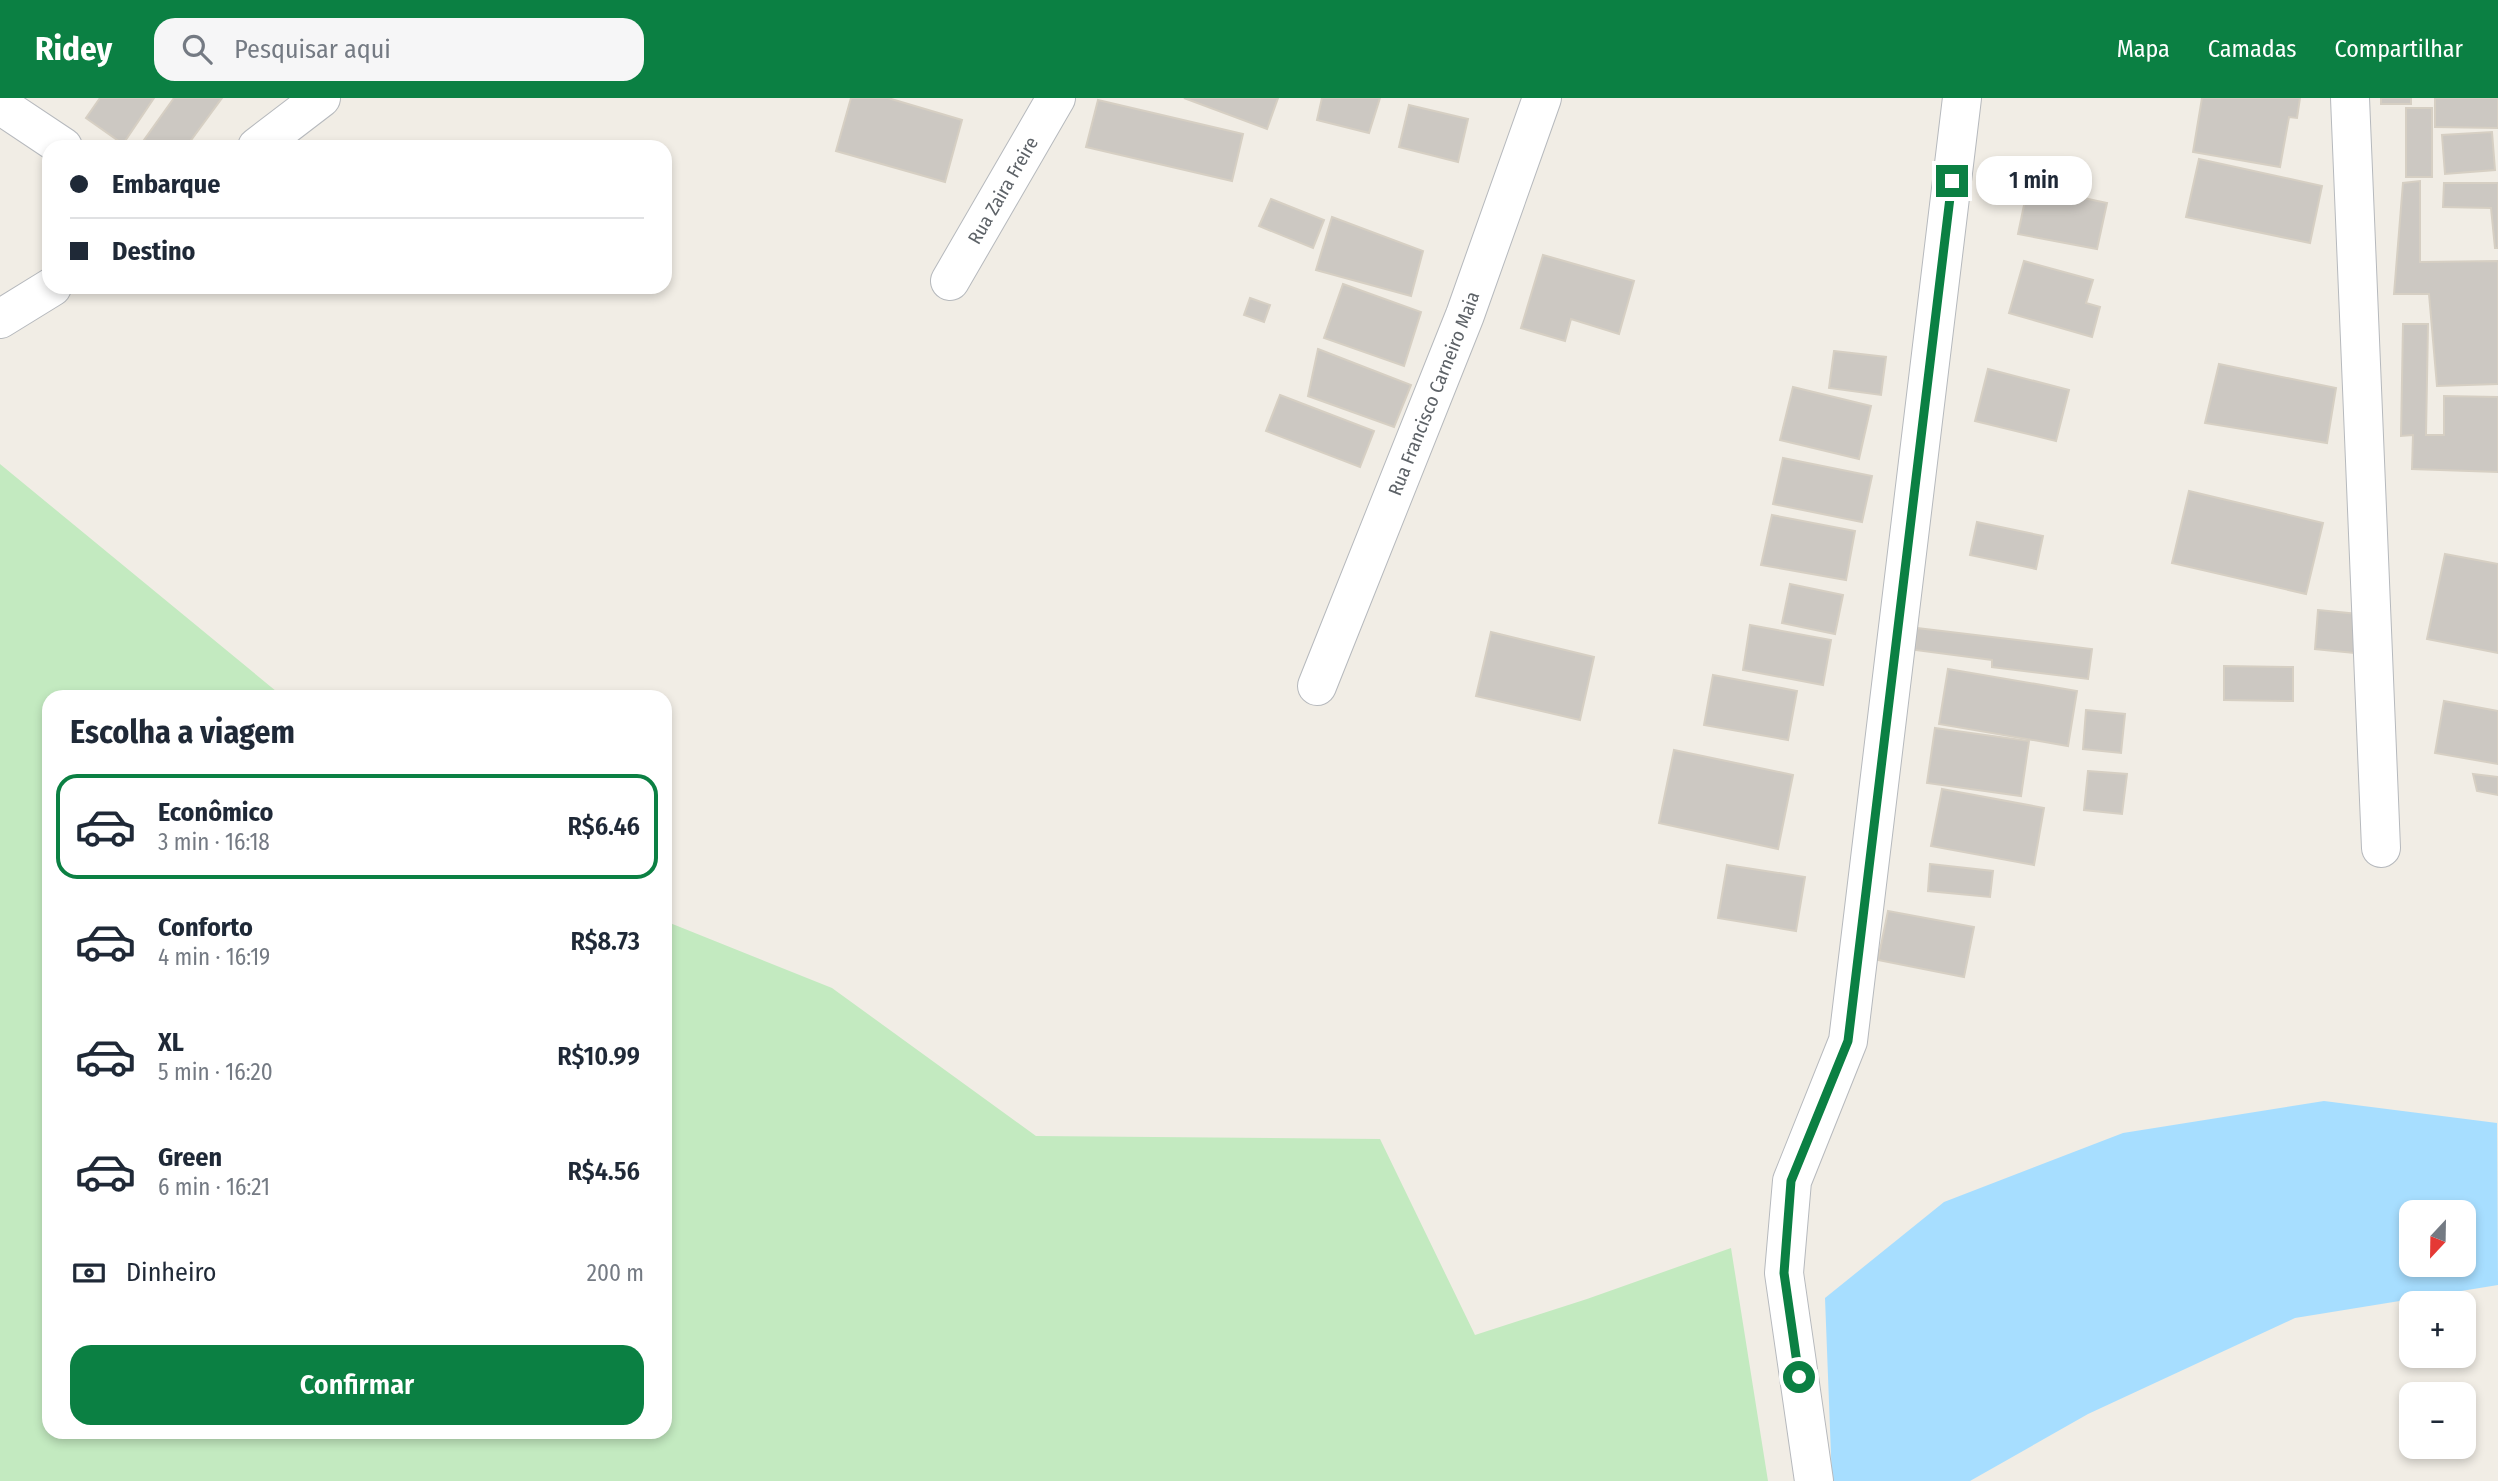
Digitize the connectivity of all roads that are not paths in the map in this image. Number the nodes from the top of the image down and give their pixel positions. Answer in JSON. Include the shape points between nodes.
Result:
{"nodes":[{"id":1,"x":321,"y":98,"type":"edge"},
{"id":2,"x":1056,"y":98,"type":"edge"},
{"id":3,"x":1542,"y":98,"type":"edge"},
{"id":4,"x":1962,"y":98,"type":"edge"},
{"id":5,"x":2350,"y":98,"type":"edge"},
{"id":6,"x":0,"y":105,"type":"edge"},
{"id":7,"x":52,"y":140,"type":"edge"},
{"id":8,"x":266,"y":140,"type":"edge"},
{"id":9,"x":950,"y":281,"type":"dead end"},
{"id":10,"x":42,"y":293,"type":"edge"},
{"id":11,"x":0,"y":319,"type":"edge"},
{"id":12,"x":1317,"y":686,"type":"dead end"},
{"id":13,"x":2381,"y":848,"type":"dead end"},
{"id":14,"x":1814,"y":1481,"type":"edge"}],
"edges":[{"from":1,"to":8,"type":"street"},
{"from":2,"to":9,"type":"street","name":"Rua Zaira Freire"},
{"from":3,"to":12,"type":"street","name":"Rua Francisco Carneiro Maia","via":[[1465,315]]},
{"from":4,"to":14,"type":"street","via":[[1848,1041],[1791,1181],[1784,1273]]},
{"from":5,"to":13,"type":"street"},
{"from":6,"to":7,"type":"street"},
{"from":10,"to":11,"type":"street"}]}
